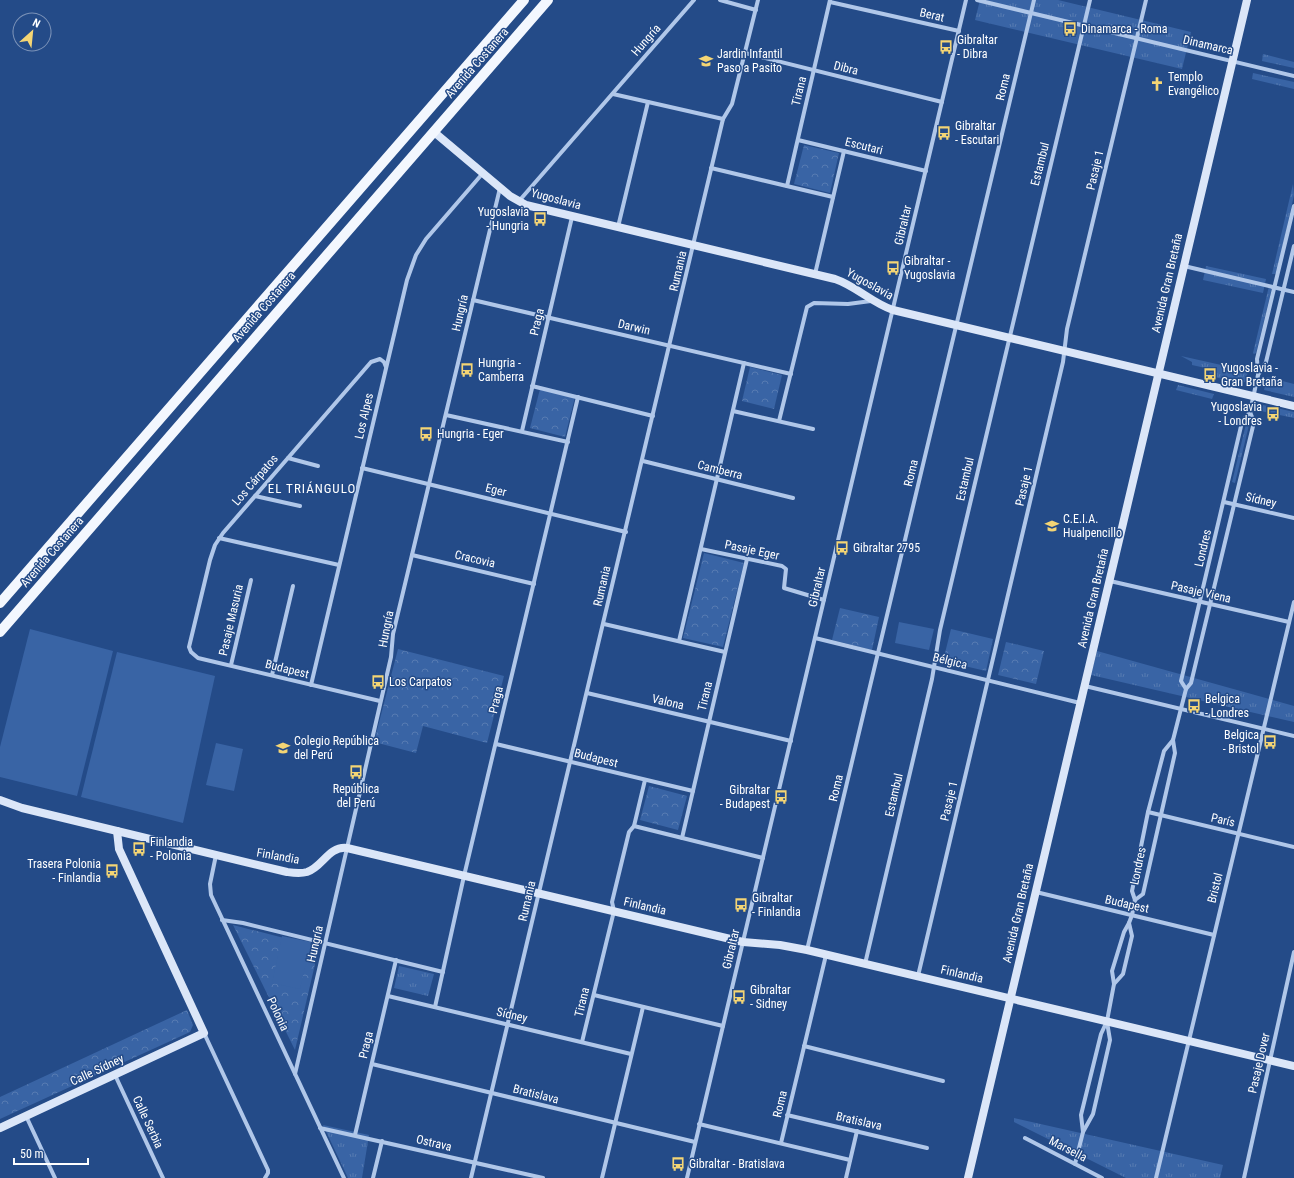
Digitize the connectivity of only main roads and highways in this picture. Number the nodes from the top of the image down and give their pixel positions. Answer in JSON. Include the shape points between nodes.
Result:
{"nodes":[{"id":1,"x":524,"y":0,"type":"edge"},
{"id":2,"x":548,"y":0,"type":"edge"},
{"id":3,"x":0,"y":603,"type":"edge"},
{"id":4,"x":0,"y":632,"type":"edge"}],
"edges":[{"from":1,"to":3,"type":"main road","name":"Avenida Costanera"},
{"from":2,"to":4,"type":"main road","name":"Avenida Costanera"}]}
